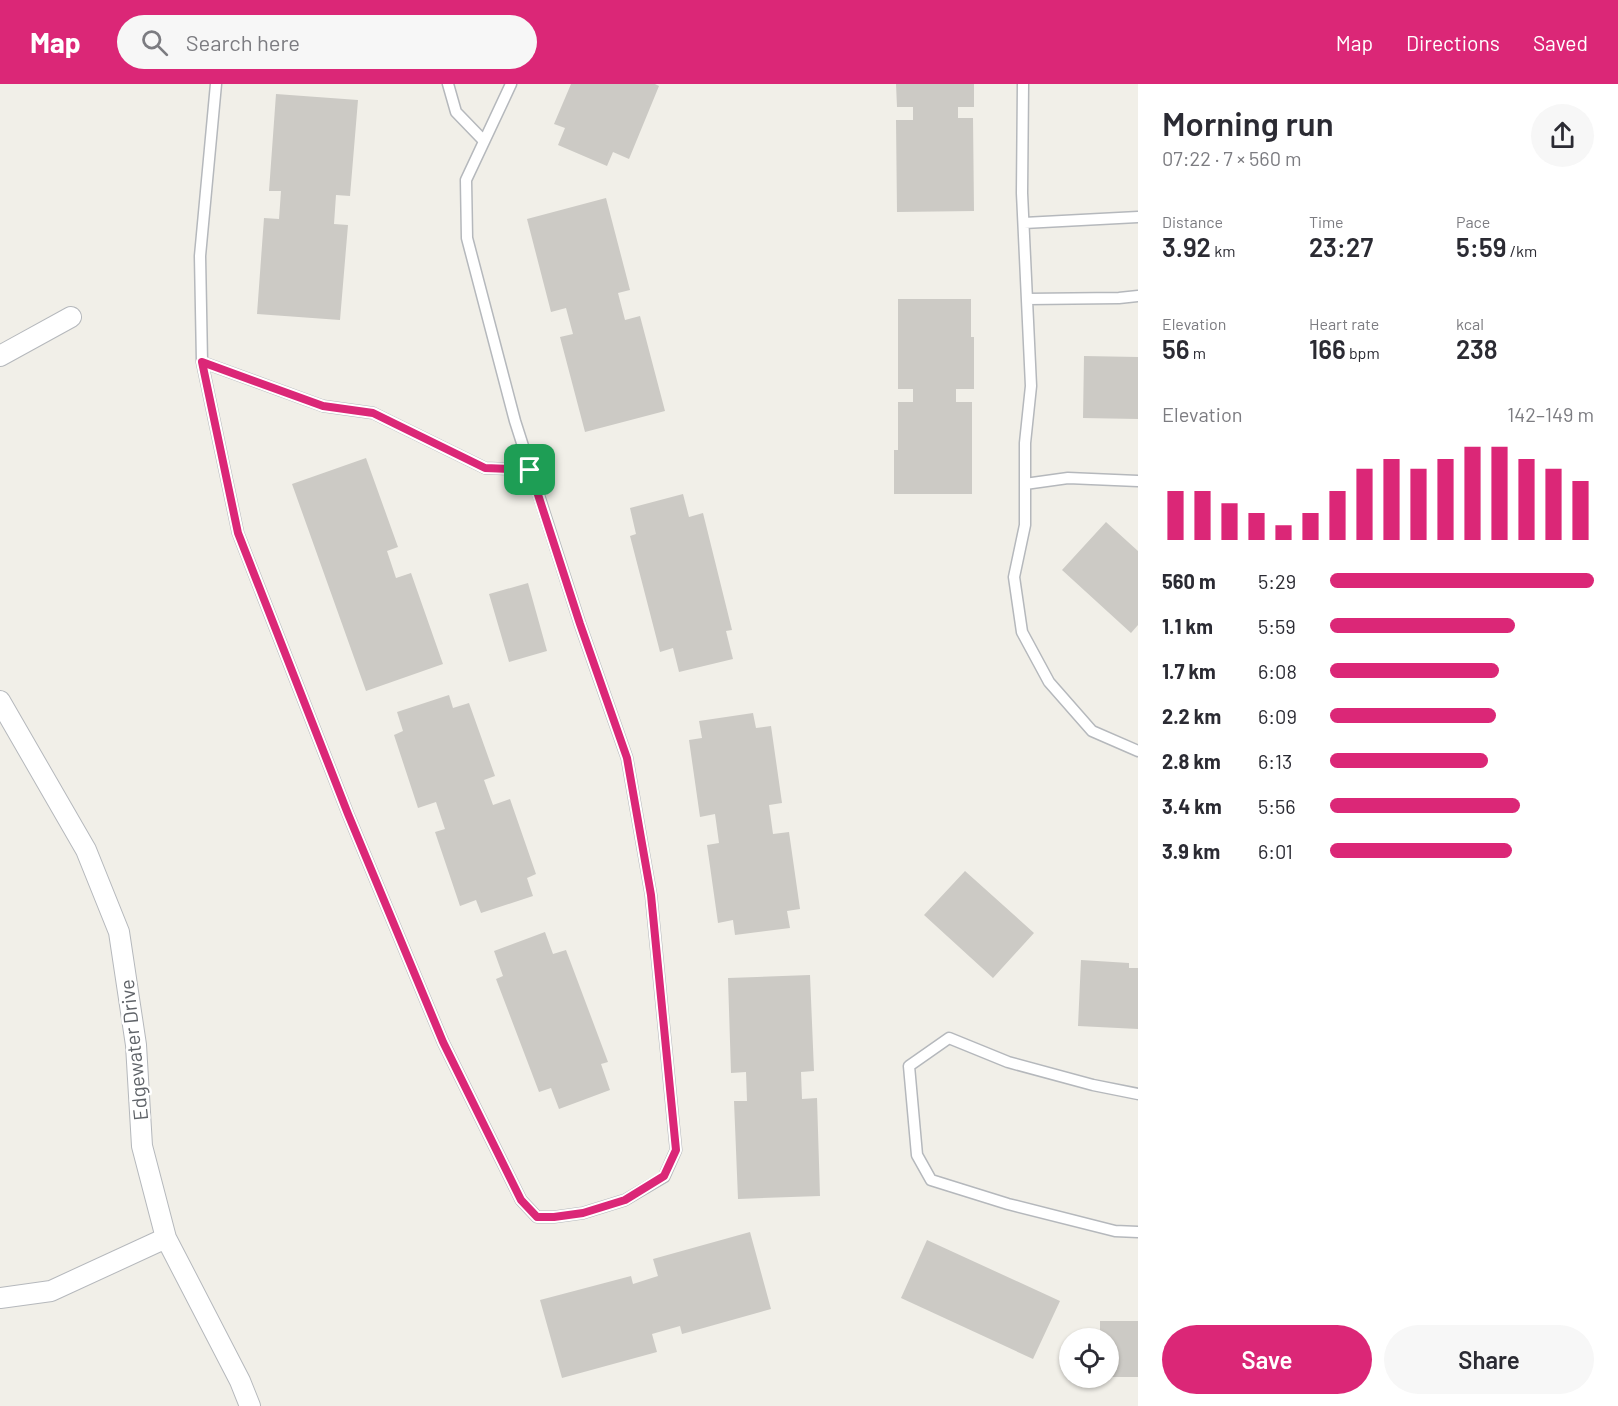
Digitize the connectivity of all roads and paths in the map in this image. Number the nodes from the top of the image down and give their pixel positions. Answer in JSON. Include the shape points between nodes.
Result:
{"nodes":[{"id":1,"x":216,"y":84,"type":"edge"},
{"id":2,"x":448,"y":84,"type":"edge"},
{"id":3,"x":511,"y":84,"type":"edge"},
{"id":4,"x":1023,"y":84,"type":"edge"},
{"id":5,"x":484,"y":141,"type":"junction"},
{"id":6,"x":1138,"y":217,"type":"edge"},
{"id":7,"x":1024,"y":223,"type":"junction"},
{"id":8,"x":1138,"y":296,"type":"edge"},
{"id":9,"x":1027,"y":299,"type":"junction"},
{"id":10,"x":71,"y":317,"type":"dead end"},
{"id":11,"x":0,"y":356,"type":"edge"},
{"id":12,"x":202,"y":362,"type":"junction"},
{"id":13,"x":530,"y":470,"type":"junction"},
{"id":14,"x":1138,"y":481,"type":"edge"},
{"id":15,"x":1025,"y":484,"type":"junction"},
{"id":16,"x":0,"y":700,"type":"edge"},
{"id":17,"x":1138,"y":751,"type":"edge"},
{"id":18,"x":1138,"y":1094,"type":"edge"},
{"id":19,"x":1138,"y":1232,"type":"edge"},
{"id":20,"x":166,"y":1238,"type":"junction"},
{"id":21,"x":0,"y":1298,"type":"edge"},
{"id":22,"x":250,"y":1406,"type":"edge"}],
"edges":[{"from":1,"to":12,"type":"lane","via":[[200,256]]},
{"from":2,"to":5,"type":"lane","via":[[456,112]]},
{"from":3,"to":5,"type":"lane"},
{"from":4,"to":7,"type":"lane"},
{"from":5,"to":13,"type":"lane","via":[[466,180],[466,238]]},
{"from":6,"to":7,"type":"lane"},
{"from":7,"to":9,"type":"lane"},
{"from":8,"to":9,"type":"lane"},
{"from":9,"to":15,"type":"lane","via":[[1031,386]]},
{"from":10,"to":11,"type":"street"},
{"from":12,"to":13,"type":"lane","via":[[323,406],[373,413],[485,468]]},
{"from":12,"to":13,"type":"lane","via":[[238,533],[348,814],[443,1042],[521,1200],[537,1217],[554,1217],[625,1200],[664,1176],[676,1150],[651,895],[627,758]]},
{"from":14,"to":15,"type":"lane","via":[[1068,478]]},
{"from":15,"to":17,"type":"lane","via":[[1025,525],[1014,577],[1022,632],[1049,682],[1092,731]]},
{"from":16,"to":20,"type":"street","name":"Edgewater Drive","via":[[86,850],[119,932],[136,1045],[142,1146]]},
{"from":18,"to":19,"type":"lane","via":[[1008,1062],[949,1038],[909,1066],[916,1155],[931,1180],[1115,1231]]},
{"from":20,"to":21,"type":"street","via":[[51,1291]]},
{"from":20,"to":22,"type":"street","name":"Edgewater Drive"}]}
